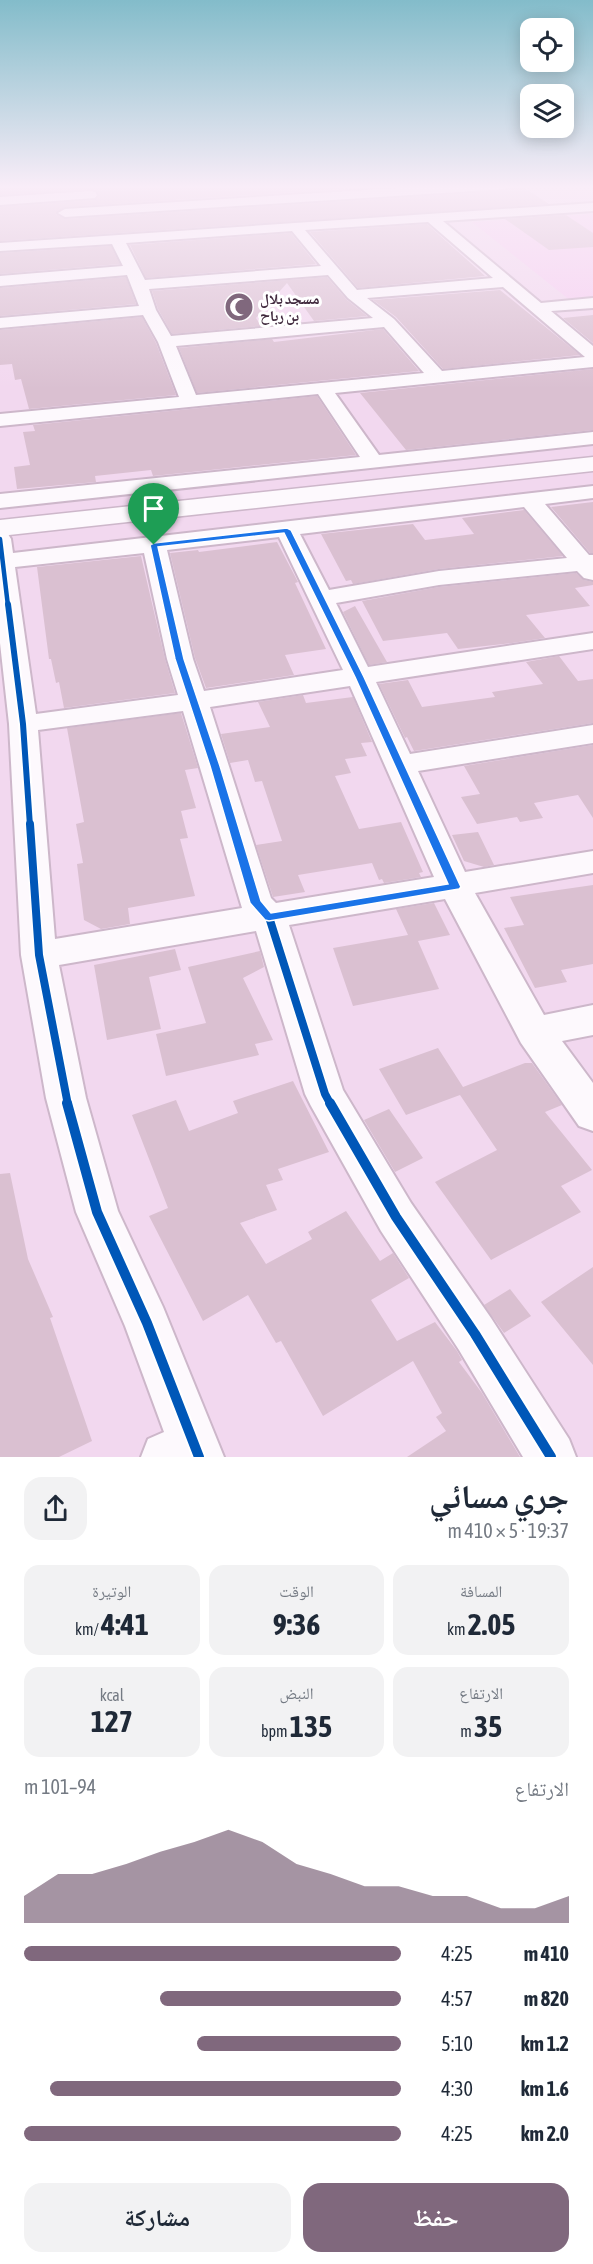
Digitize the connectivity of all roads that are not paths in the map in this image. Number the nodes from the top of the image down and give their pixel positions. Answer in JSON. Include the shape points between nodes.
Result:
{"nodes":[{"id":1,"x":23,"y":253,"type":"edge"},
{"id":2,"x":59,"y":253,"type":"edge"},
{"id":3,"x":123,"y":253,"type":"edge"},
{"id":4,"x":317,"y":253,"type":"edge"},
{"id":5,"x":471,"y":253,"type":"edge"},
{"id":6,"x":56,"y":260,"type":"junction"},
{"id":7,"x":132,"y":270,"type":"junction"},
{"id":8,"x":331,"y":270,"type":"junction"},
{"id":9,"x":0,"y":281,"type":"edge"},
{"id":10,"x":505,"y":282,"type":"junction"},
{"id":11,"x":140,"y":285,"type":"junction"},
{"id":12,"x":353,"y":294,"type":"junction"},
{"id":13,"x":593,"y":303,"type":"edge"},
{"id":14,"x":536,"y":308,"type":"junction"},
{"id":15,"x":148,"y":310,"type":"junction"},
{"id":16,"x":0,"y":322,"type":"edge"},
{"id":17,"x":388,"y":322,"type":"junction"},
{"id":18,"x":166,"y":342,"type":"junction"},
{"id":19,"x":593,"y":355,"type":"edge"},
{"id":20,"x":593,"y":362,"type":"edge"},
{"id":21,"x":438,"y":378,"type":"junction"},
{"id":22,"x":323,"y":388,"type":"junction"},
{"id":23,"x":191,"y":402,"type":"junction"},
{"id":24,"x":0,"y":420,"type":"edge"},
{"id":25,"x":593,"y":438,"type":"edge"},
{"id":26,"x":373,"y":461,"type":"junction"},
{"id":27,"x":593,"y":464,"type":"edge"},
{"id":28,"x":593,"y":492,"type":"edge"},
{"id":29,"x":530,"y":500,"type":"junction"},
{"id":30,"x":0,"y":501,"type":"edge"},
{"id":31,"x":287,"y":530,"type":"junction"},
{"id":32,"x":1,"y":542,"type":"edge"},
{"id":33,"x":154,"y":545,"type":"junction"},
{"id":34,"x":590,"y":567,"type":"edge"},
{"id":35,"x":322,"y":598,"type":"junction"},
{"id":36,"x":593,"y":641,"type":"edge"},
{"id":37,"x":360,"y":677,"type":"junction"},
{"id":38,"x":193,"y":701,"type":"junction"},
{"id":39,"x":22,"y":724,"type":"junction"},
{"id":40,"x":593,"y":734,"type":"edge"},
{"id":41,"x":399,"y":765,"type":"junction"},
{"id":42,"x":593,"y":862,"type":"edge"},
{"id":43,"x":455,"y":887,"type":"junction"},
{"id":44,"x":269,"y":917,"type":"junction"},
{"id":45,"x":39,"y":955,"type":"junction"},
{"id":46,"x":593,"y":1020,"type":"edge"},
{"id":47,"x":534,"y":1032,"type":"junction"},
{"id":48,"x":593,"y":1114,"type":"edge"},
{"id":49,"x":186,"y":1453,"type":"edge"},
{"id":50,"x":551,"y":1457,"type":"edge"}],
"edges":[{"from":1,"to":6,"type":"street"},
{"from":2,"to":6,"type":"street"},
{"from":3,"to":7,"type":"street"},
{"from":4,"to":8,"type":"street"},
{"from":5,"to":10,"type":"street"},
{"from":6,"to":7,"type":"street"},
{"from":6,"to":9,"type":"street"},
{"from":7,"to":11,"type":"street"},
{"from":8,"to":11,"type":"street"},
{"from":8,"to":12,"type":"street"},
{"from":10,"to":12,"type":"street"},
{"from":10,"to":14,"type":"street"},
{"from":11,"to":15,"type":"street"},
{"from":12,"to":17,"type":"street"},
{"from":13,"to":14,"type":"street"},
{"from":14,"to":19,"type":"street"},
{"from":15,"to":16,"type":"street"},
{"from":15,"to":18,"type":"street"},
{"from":17,"to":18,"type":"street"},
{"from":17,"to":21,"type":"street"},
{"from":18,"to":23,"type":"street"},
{"from":20,"to":21,"type":"street"},
{"from":21,"to":22,"type":"street"},
{"from":22,"to":23,"type":"street"},
{"from":22,"to":26,"type":"street"},
{"from":23,"to":24,"type":"street"},
{"from":25,"to":26,"type":"street"},
{"from":26,"to":30,"type":"street"},
{"from":27,"to":32,"type":"main road"},
{"from":28,"to":29,"type":"street"},
{"from":29,"to":31,"type":"street"},
{"from":29,"to":34,"type":"street"},
{"from":31,"to":33,"type":"street"},
{"from":31,"to":35,"type":"street"},
{"from":32,"to":33,"type":"street"},
{"from":32,"to":39,"type":"street"},
{"from":33,"to":38,"type":"street"},
{"from":34,"to":35,"type":"street","via":[[439,578]]},
{"from":35,"to":37,"type":"street"},
{"from":36,"to":37,"type":"street"},
{"from":37,"to":38,"type":"street"},
{"from":37,"to":41,"type":"street"},
{"from":38,"to":39,"type":"street"},
{"from":38,"to":44,"type":"street","via":[[256,903]]},
{"from":39,"to":45,"type":"street"},
{"from":40,"to":41,"type":"street"},
{"from":41,"to":43,"type":"street"},
{"from":42,"to":43,"type":"street"},
{"from":43,"to":44,"type":"street"},
{"from":43,"to":47,"type":"street"},
{"from":44,"to":45,"type":"street"},
{"from":44,"to":50,"type":"street","via":[[325,1094],[396,1217]]},
{"from":45,"to":49,"type":"street","via":[[66,1098],[97,1212],[147,1323]]},
{"from":46,"to":47,"type":"street"},
{"from":47,"to":48,"type":"street"}]}
